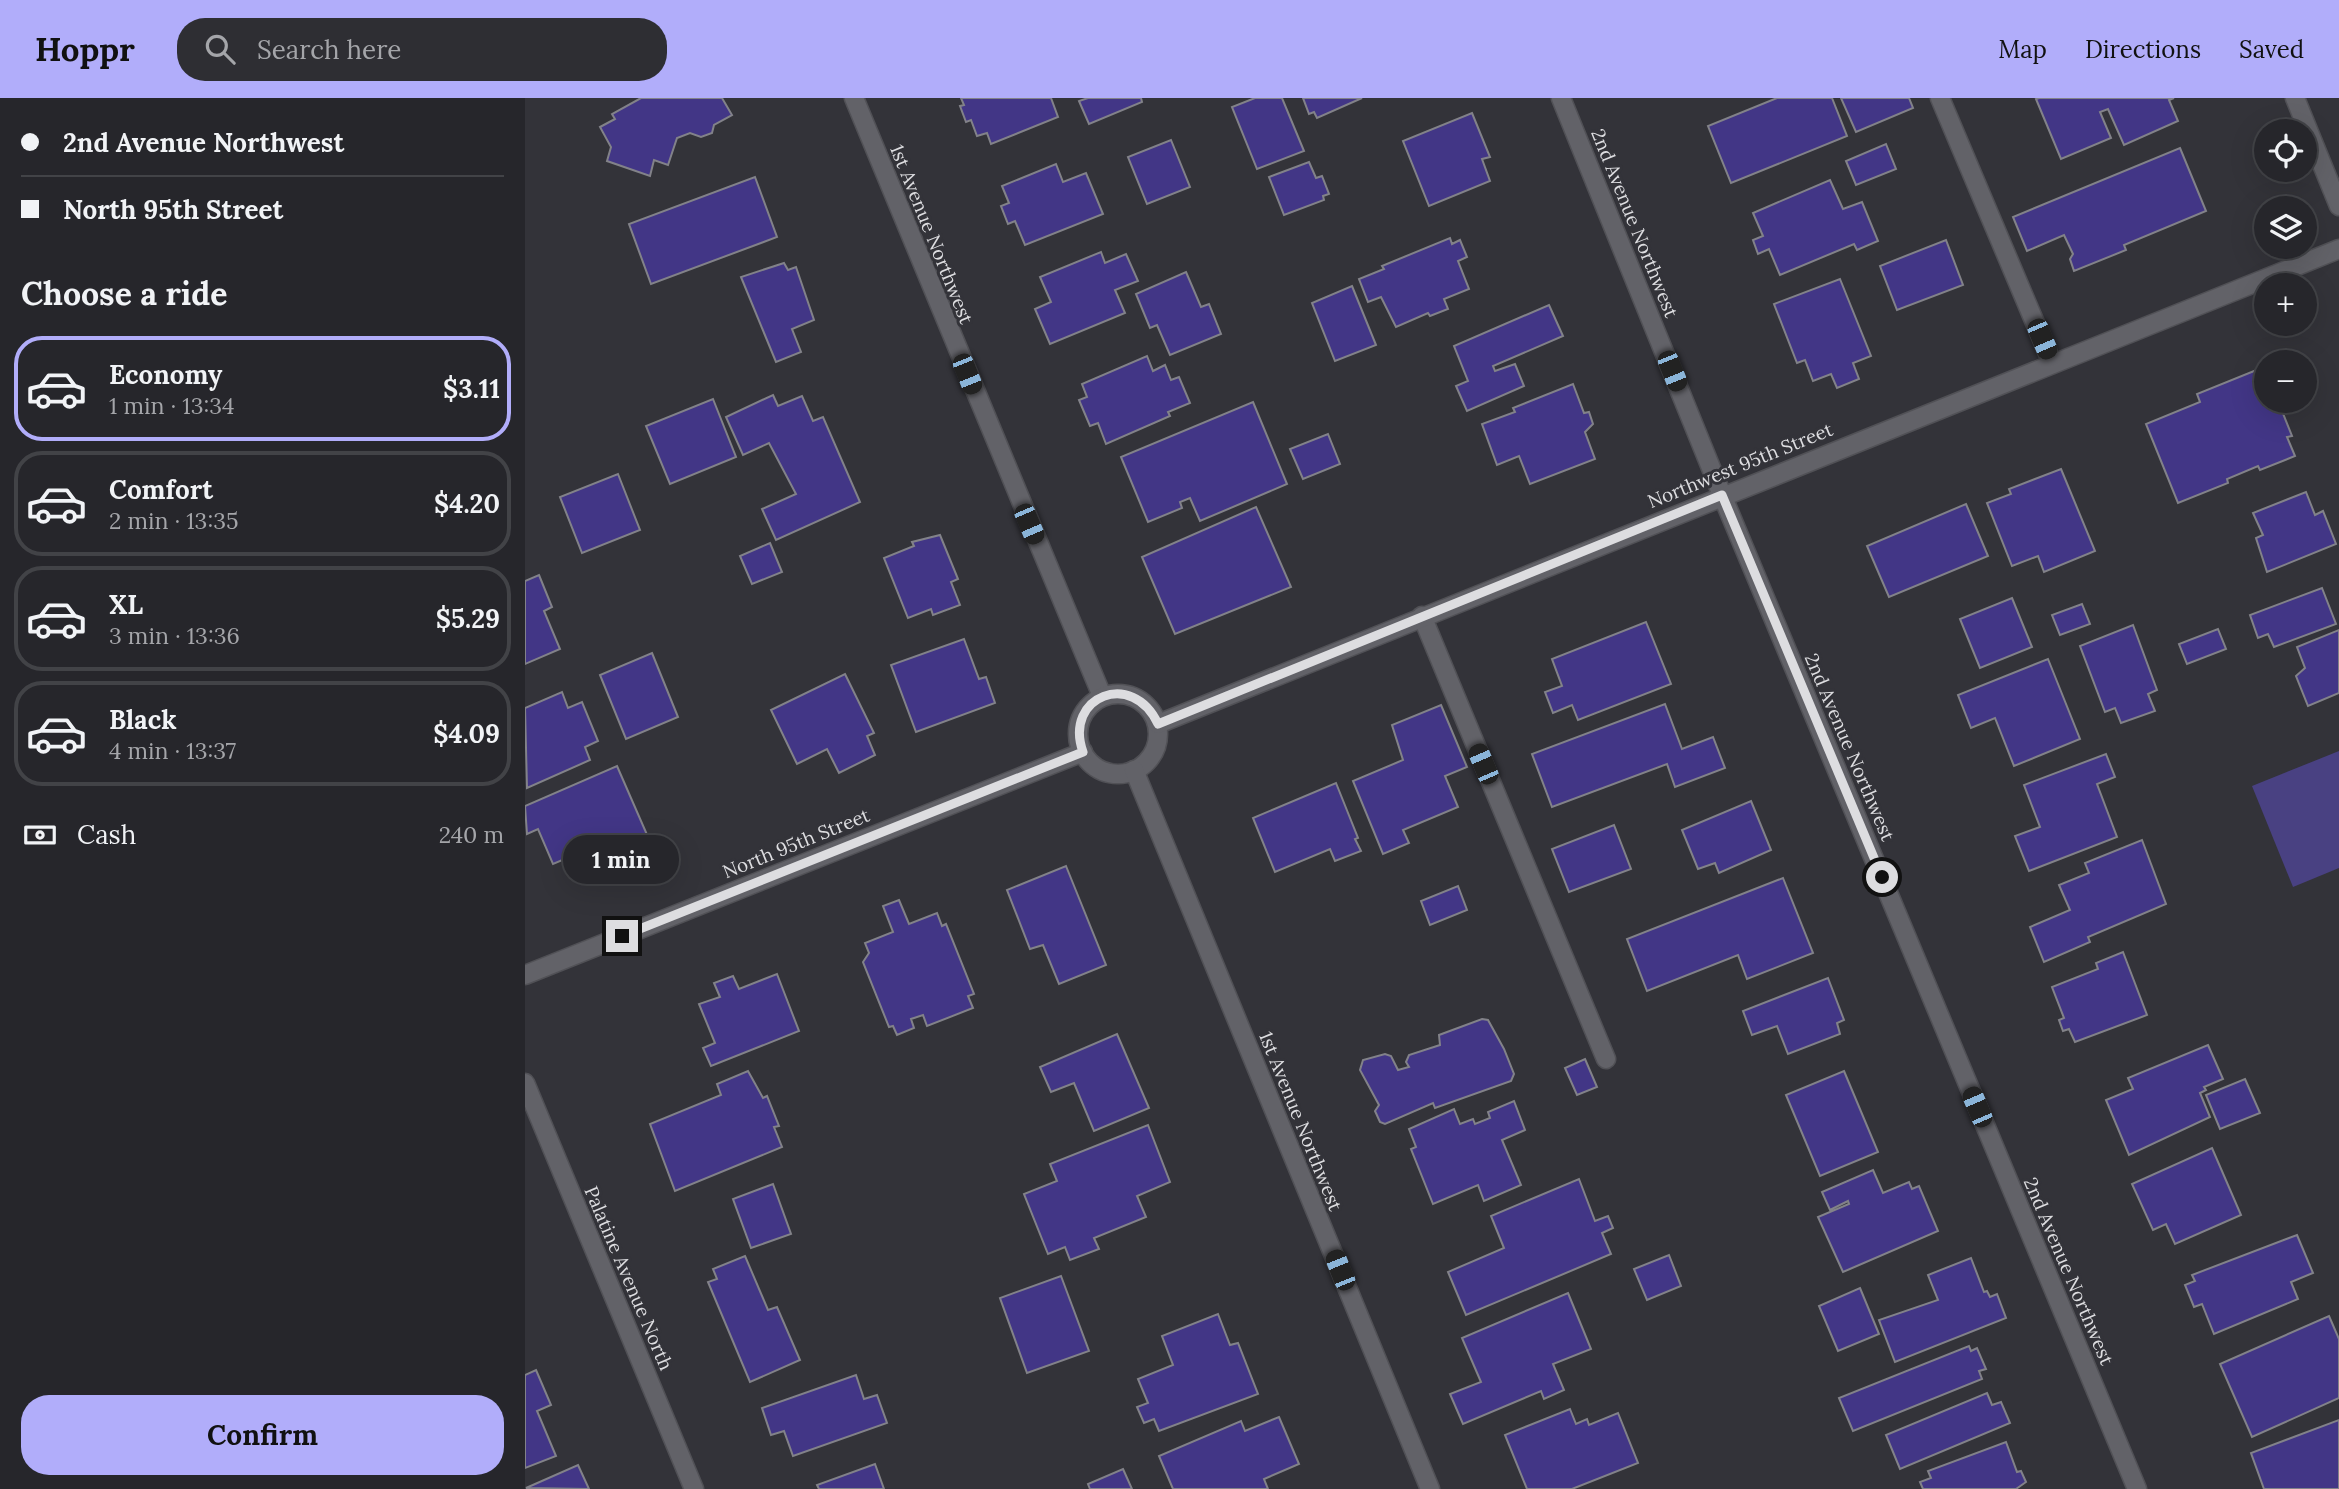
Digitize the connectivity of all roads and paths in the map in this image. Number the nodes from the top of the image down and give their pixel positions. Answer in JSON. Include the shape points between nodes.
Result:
{"nodes":[{"id":1,"x":854,"y":98,"type":"edge"},
{"id":2,"x":1561,"y":98,"type":"edge"},
{"id":3,"x":1940,"y":98,"type":"edge"},
{"id":4,"x":2295,"y":98,"type":"edge"},
{"id":5,"x":2339,"y":206,"type":"edge"},
{"id":6,"x":2339,"y":248,"type":"edge"},
{"id":7,"x":2052,"y":363,"type":"junction"},
{"id":8,"x":1722,"y":495,"type":"junction"},
{"id":9,"x":1422,"y":616,"type":"junction"},
{"id":10,"x":1102,"y":696,"type":"junction"},
{"id":11,"x":1158,"y":724,"type":"junction"},
{"id":12,"x":1083,"y":752,"type":"junction"},
{"id":13,"x":1134,"y":770,"type":"junction"},
{"id":14,"x":525,"y":975,"type":"edge"},
{"id":15,"x":1605,"y":1059,"type":"dead end"},
{"id":16,"x":525,"y":1083,"type":"edge"},
{"id":17,"x":694,"y":1489,"type":"edge"},
{"id":18,"x":1430,"y":1489,"type":"edge"},
{"id":19,"x":2137,"y":1489,"type":"edge"}],
"edges":[{"from":1,"to":10,"type":"street","name":"1st Avenue Northwest"},
{"from":2,"to":8,"type":"street","name":"2nd Avenue Northwest"},
{"from":3,"to":7,"type":"street"},
{"from":4,"to":5,"type":"street"},
{"from":6,"to":7,"type":"street","name":"Northwest 95th Street"},
{"from":7,"to":8,"type":"street","name":"Northwest 95th Street"},
{"from":8,"to":9,"type":"street","name":"Northwest 95th Street"},
{"from":8,"to":19,"type":"street","name":"2nd Avenue Northwest"},
{"from":9,"to":11,"type":"street","name":"Northwest 95th Street"},
{"from":9,"to":15,"type":"street"},
{"from":10,"to":11,"type":"street","via":[[1130,695],[1152,711]]},
{"from":10,"to":12,"type":"street","via":[[1082,716],[1079,740]]},
{"from":11,"to":13,"type":"street","via":[[1155,751]]},
{"from":12,"to":13,"type":"street","via":[[1101,770],[1126,774]]},
{"from":12,"to":14,"type":"street","name":"North 95th Street"},
{"from":13,"to":18,"type":"street","name":"1st Avenue Northwest"},
{"from":16,"to":17,"type":"street","name":"Palatine Avenue North"}]}
